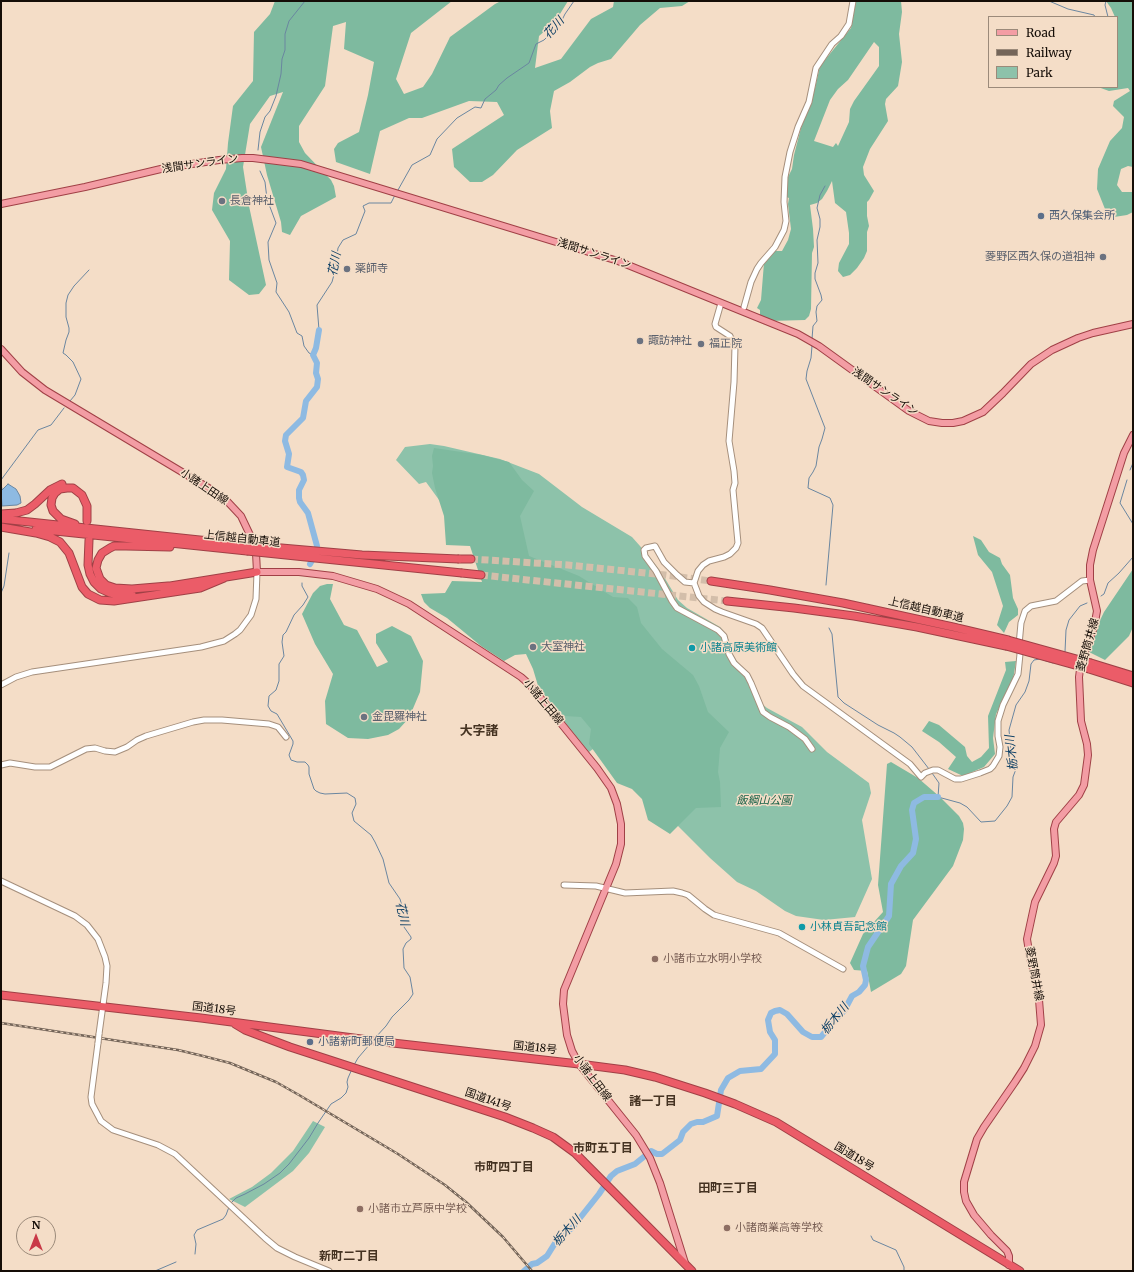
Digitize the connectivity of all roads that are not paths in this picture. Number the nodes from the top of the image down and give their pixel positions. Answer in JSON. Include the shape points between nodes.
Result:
{"nodes":[{"id":1,"x":853,"y":1,"type":"edge"},
{"id":2,"x":1,"y":204,"type":"edge"},
{"id":3,"x":722,"y":303,"type":"junction"},
{"id":4,"x":744,"y":307,"type":"dead end"},
{"id":5,"x":1133,"y":324,"type":"edge"},
{"id":6,"x":1,"y":349,"type":"edge"},
{"id":7,"x":1133,"y":435,"type":"edge"},
{"id":8,"x":1,"y":514,"type":"edge"},
{"id":9,"x":1,"y":519,"type":"edge"},
{"id":10,"x":1,"y":526,"type":"edge"},
{"id":11,"x":157,"y":536,"type":"junction"},
{"id":12,"x":247,"y":548,"type":"junction"},
{"id":13,"x":230,"y":549,"type":"junction"},
{"id":14,"x":471,"y":559,"type":"tunnel mouth"},
{"id":15,"x":257,"y":572,"type":"junction"},
{"id":16,"x":481,"y":575,"type":"tunnel mouth"},
{"id":17,"x":224,"y":578,"type":"junction"},
{"id":18,"x":1090,"y":580,"type":"junction"},
{"id":19,"x":711,"y":581,"type":"tunnel mouth"},
{"id":20,"x":694,"y":583,"type":"junction"},
{"id":21,"x":168,"y":586,"type":"junction"},
{"id":22,"x":129,"y":598,"type":"junction"},
{"id":23,"x":727,"y":601,"type":"tunnel mouth"},
{"id":24,"x":1007,"y":643,"type":"junction"},
{"id":25,"x":1090,"y":666,"type":"junction"},
{"id":26,"x":1133,"y":676,"type":"edge"},
{"id":27,"x":1133,"y":683,"type":"edge"},
{"id":28,"x":1,"y":685,"type":"edge"},
{"id":29,"x":286,"y":737,"type":"dead end"},
{"id":30,"x":812,"y":749,"type":"dead end"},
{"id":31,"x":1,"y":765,"type":"edge"},
{"id":32,"x":1,"y":881,"type":"edge"},
{"id":33,"x":564,"y":885,"type":"dead end"},
{"id":34,"x":606,"y":889,"type":"junction"},
{"id":35,"x":842,"y":969,"type":"dead end"},
{"id":36,"x":1,"y":995,"type":"edge"},
{"id":37,"x":103,"y":1008,"type":"junction"},
{"id":38,"x":233,"y":1023,"type":"junction"},
{"id":39,"x":256,"y":1025,"type":"junction"},
{"id":40,"x":252,"y":1033,"type":"junction"},
{"id":41,"x":579,"y":1064,"type":"junction"},
{"id":42,"x":685,"y":1263,"type":"junction"},
{"id":43,"x":1010,"y":1268,"type":"edge"},
{"id":44,"x":329,"y":1271,"type":"edge"},
{"id":45,"x":692,"y":1271,"type":"edge"},
{"id":46,"x":1020,"y":1271,"type":"edge"}],
"edges":[{"from":1,"to":4,"type":"street","via":[[849,24],[816,68],[809,102],[798,127],[785,177],[784,230],[775,247],[757,269]]},
{"from":2,"to":3,"type":"main road","name":"浅間サンライン","via":[[165,168],[219,160],[253,158],[302,164],[618,261]]},
{"from":3,"to":5,"type":"main road","name":"浅間サンライン","via":[[798,334],[819,346],[909,411],[942,423],[963,421],[982,412],[1031,364],[1052,350],[1085,335]]},
{"from":3,"to":20,"type":"street","via":[[715,324],[730,336],[735,346],[729,440],[734,471],[732,490],[738,543],[730,554],[704,565],[698,571]]},
{"from":6,"to":15,"type":"main road","name":"小諸上田線","via":[[22,372],[45,390],[226,500],[241,516],[250,535],[256,553]]},
{"from":7,"to":18,"type":"main road","name":"菱野筒井線","via":[[1124,453],[1093,550]]},
{"from":8,"to":11,"type":"highway","via":[[27,510],[54,487],[71,484],[78,486],[87,495],[91,507],[89,522],[86,502],[73,488],[60,489],[52,498],[55,514],[65,521]]},
{"from":9,"to":11,"type":"highway","name":"上信越自動車道"},
{"from":10,"to":13,"type":"highway","name":"上信越自動車道"},
{"from":10,"to":22,"type":"highway","via":[[36,533],[60,542],[69,553],[82,587],[92,597],[109,601]]},
{"from":11,"to":12,"type":"highway","name":"上信越自動車道"},
{"from":12,"to":13,"type":"highway","name":"上信越自動車道"},
{"from":12,"to":14,"type":"highway","name":"上信越自動車道","bridge":true},
{"from":12,"to":16,"type":"highway","name":"上信越自動車道","bridge":true},
{"from":13,"to":21,"type":"highway","via":[[120,546],[105,550],[98,560],[98,575],[110,587],[125,589]]},
{"from":15,"to":17,"type":"highway"},
{"from":15,"to":28,"type":"street","via":[[256,599],[251,615],[240,630],[224,641],[201,647],[32,672]]},
{"from":15,"to":34,"type":"main road","name":"小諸上田線","via":[[309,572],[377,589],[409,604],[522,676],[597,768],[616,799],[621,820],[621,844]]},
{"from":17,"to":21,"type":"highway"},
{"from":17,"to":22,"type":"highway","via":[[200,588]]},
{"from":18,"to":20,"type":"street","via":[[1082,582],[1056,601],[1031,606],[1025,611],[1018,645],[1018,674],[998,721],[999,756],[990,769],[961,779],[955,779],[938,770],[920,777],[910,764],[803,686],[762,628],[704,602]]},
{"from":18,"to":43,"type":"main road","name":"菱野筒井線","via":[[1098,610],[1081,662],[1081,721],[1088,755],[1084,785],[1079,795],[1056,822],[1056,856],[1036,902],[1028,939],[1038,987],[1041,1025],[1035,1046],[1024,1068],[977,1139],[964,1182],[966,1201],[974,1215],[1007,1251]]},
{"from":19,"to":24,"type":"highway","name":"上信越自動車道","via":[[861,607]]},
{"from":20,"to":30,"type":"street","via":[[685,582],[677,575],[664,562],[655,546],[644,550],[645,556],[656,570],[677,608],[718,630],[724,636],[729,654],[734,663],[747,675],[763,712],[805,739]]},
{"from":21,"to":22,"type":"highway","via":[[124,594],[105,592],[94,582],[88,570],[87,540],[84,567],[91,585],[108,597]]},
{"from":23,"to":24,"type":"highway","name":"上信越自動車道","via":[[854,616]]},
{"from":24,"to":25,"type":"highway","name":"上信越自動車道","bridge":true},
{"from":25,"to":26,"type":"highway","name":"上信越自動車道"},
{"from":25,"to":27,"type":"highway","name":"上信越自動車道"},
{"from":29,"to":31,"type":"street","via":[[278,727],[265,723],[199,721],[146,736],[115,752],[86,748],[50,767]]},
{"from":32,"to":37,"type":"street","via":[[75,916],[92,931],[102,946],[106,962]]},
{"from":33,"to":34,"type":"street","via":[[596,886]]},
{"from":34,"to":35,"type":"street","via":[[625,893],[673,891],[688,895],[714,915],[779,933]]},
{"from":34,"to":41,"type":"main road","name":"小諸上田線","via":[[568,978],[564,995],[567,1035]]},
{"from":36,"to":37,"type":"highway","name":"国道18号"},
{"from":37,"to":38,"type":"highway","name":"国道18号"},
{"from":37,"to":44,"type":"street","bridge":true,"via":[[91,1097],[101,1122],[113,1130],[158,1145],[175,1154],[277,1248]]},
{"from":38,"to":39,"type":"highway","name":"国道18号"},
{"from":38,"to":40,"type":"highway","name":"国道141号"},
{"from":39,"to":40,"type":"highway"},
{"from":39,"to":41,"type":"highway","name":"国道18号"},
{"from":40,"to":42,"type":"highway","name":"国道141号","via":[[505,1117],[553,1137],[575,1153]]},
{"from":41,"to":42,"type":"main road","name":"小諸上田線","via":[[636,1135],[650,1158]]},
{"from":41,"to":43,"type":"highway","name":"国道18号","via":[[655,1077],[706,1093],[776,1122]]},
{"from":42,"to":45,"type":"highway","name":"国道141号"},
{"from":43,"to":46,"type":"highway","name":"国道18号"}]}
